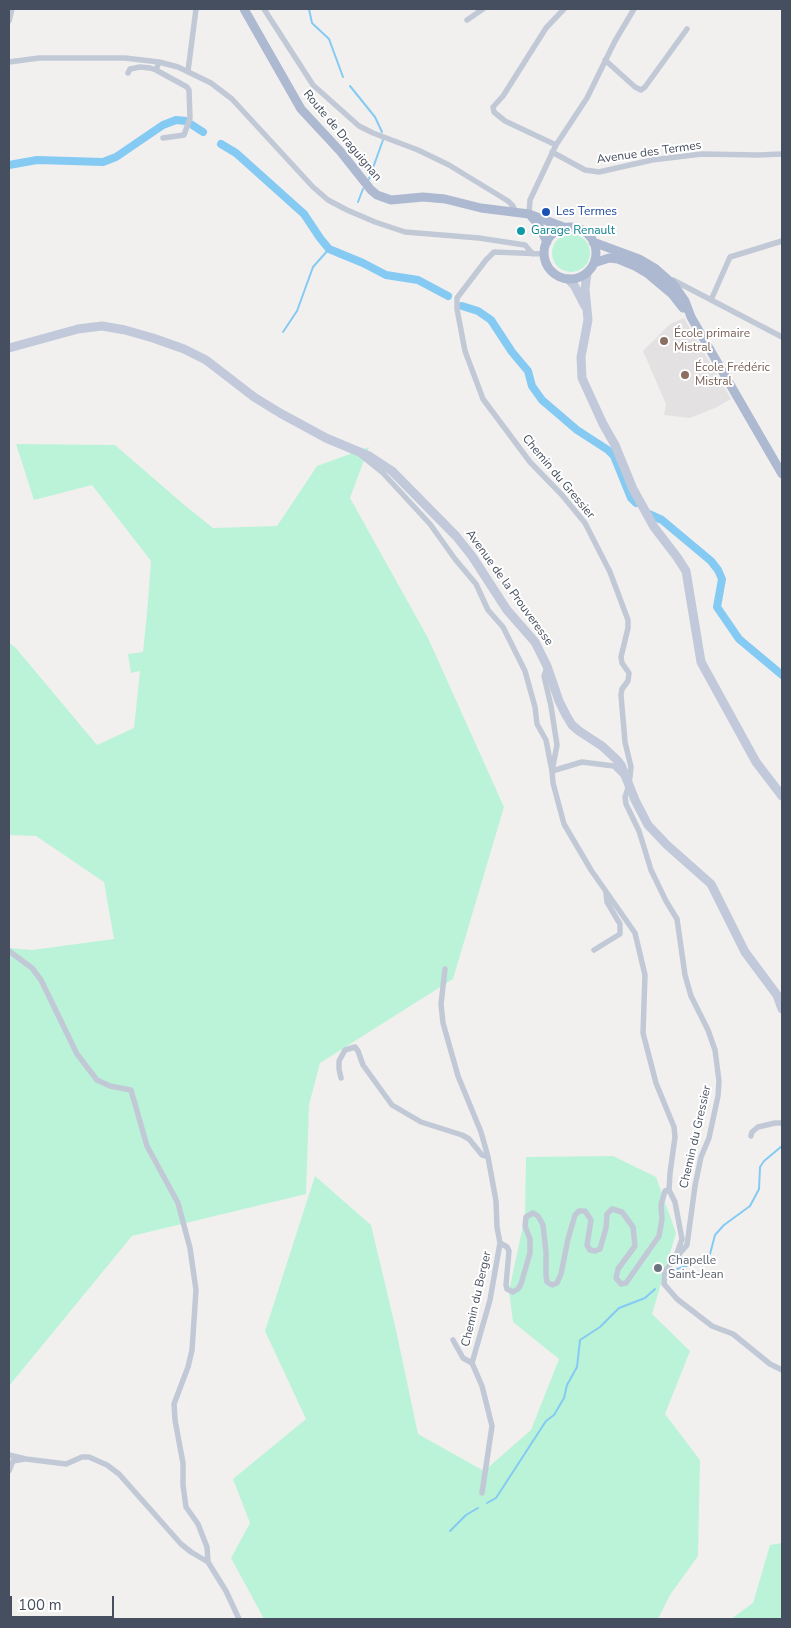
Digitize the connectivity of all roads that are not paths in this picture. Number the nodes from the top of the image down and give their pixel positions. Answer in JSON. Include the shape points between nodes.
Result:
{"nodes":[{"id":1,"x":12,"y":9,"type":"edge"},
{"id":2,"x":196,"y":9,"type":"edge"},
{"id":3,"x":244,"y":9,"type":"edge"},
{"id":4,"x":264,"y":9,"type":"edge"},
{"id":5,"x":483,"y":9,"type":"edge"},
{"id":6,"x":564,"y":9,"type":"edge"},
{"id":7,"x":634,"y":9,"type":"edge"},
{"id":8,"x":467,"y":20,"type":"dead end"},
{"id":9,"x":9,"y":21,"type":"edge"},
{"id":10,"x":687,"y":29,"type":"dead end"},
{"id":11,"x":605,"y":60,"type":"junction"},
{"id":12,"x":9,"y":62,"type":"edge"},
{"id":13,"x":159,"y":62,"type":"junction"},
{"id":14,"x":156,"y":70,"type":"junction"},
{"id":15,"x":188,"y":71,"type":"junction"},
{"id":16,"x":128,"y":73,"type":"dead end"},
{"id":17,"x":162,"y":138,"type":"dead end"},
{"id":18,"x":556,"y":145,"type":"junction"},
{"id":19,"x":552,"y":152,"type":"junction"},
{"id":20,"x":782,"y":154,"type":"edge"},
{"id":21,"x":515,"y":211,"type":"junction"},
{"id":22,"x":529,"y":214,"type":"junction"},
{"id":23,"x":566,"y":228,"type":"junction"},
{"id":24,"x":782,"y":241,"type":"edge"},
{"id":25,"x":547,"y":242,"type":"junction"},
{"id":26,"x":593,"y":242,"type":"junction"},
{"id":27,"x":533,"y":254,"type":"junction"},
{"id":28,"x":544,"y":254,"type":"junction"},
{"id":29,"x":594,"y":262,"type":"junction"},
{"id":30,"x":656,"y":269,"type":"junction"},
{"id":31,"x":587,"y":273,"type":"junction"},
{"id":32,"x":647,"y":273,"type":"junction"},
{"id":33,"x":568,"y":279,"type":"junction"},
{"id":34,"x":674,"y":285,"type":"junction"},
{"id":35,"x":684,"y":287,"type":"junction"},
{"id":36,"x":711,"y":300,"type":"junction"},
{"id":37,"x":588,"y":312,"type":"junction"},
{"id":38,"x":691,"y":317,"type":"junction"},
{"id":39,"x":782,"y":336,"type":"edge"},
{"id":40,"x":9,"y":348,"type":"edge"},
{"id":41,"x":353,"y":448,"type":"junction"},
{"id":42,"x":782,"y":474,"type":"edge"},
{"id":43,"x":547,"y":666,"type":"junction"},
{"id":44,"x":552,"y":771,"type":"junction"},
{"id":45,"x":628,"y":781,"type":"junction"},
{"id":46,"x":782,"y":796,"type":"edge"},
{"id":47,"x":606,"y":891,"type":"junction"},
{"id":48,"x":594,"y":950,"type":"dead end"},
{"id":49,"x":9,"y":951,"type":"edge"},
{"id":50,"x":445,"y":969,"type":"dead end"},
{"id":51,"x":782,"y":1008,"type":"edge"},
{"id":52,"x":341,"y":1078,"type":"dead end"},
{"id":53,"x":782,"y":1123,"type":"edge"},
{"id":54,"x":751,"y":1136,"type":"dead end"},
{"id":55,"x":488,"y":1158,"type":"junction"},
{"id":56,"x":669,"y":1190,"type":"junction"},
{"id":57,"x":500,"y":1243,"type":"junction"},
{"id":58,"x":675,"y":1260,"type":"junction"},
{"id":59,"x":453,"y":1340,"type":"dead end"},
{"id":60,"x":472,"y":1362,"type":"junction"},
{"id":61,"x":782,"y":1370,"type":"edge"},
{"id":62,"x":9,"y":1455,"type":"edge"},
{"id":63,"x":26,"y":1459,"type":"junction"},
{"id":64,"x":9,"y":1471,"type":"edge"},
{"id":65,"x":482,"y":1493,"type":"dead end"},
{"id":66,"x":208,"y":1562,"type":"junction"},
{"id":67,"x":239,"y":1619,"type":"edge"}],
"edges":[{"from":1,"to":9,"type":"street"},
{"from":2,"to":15,"type":"street"},
{"from":3,"to":21,"type":"main road","name":"Route de Draguignan","via":[[300,109],[377,195],[391,200],[434,197],[482,208]]},
{"from":4,"to":21,"type":"street","via":[[313,85],[359,126],[449,165],[508,201]]},
{"from":5,"to":8,"type":"street"},
{"from":6,"to":18,"type":"street","via":[[543,33],[493,108],[505,121]]},
{"from":7,"to":11,"type":"street"},
{"from":10,"to":11,"type":"street","via":[[640,90]]},
{"from":11,"to":18,"type":"street","via":[[587,98]]},
{"from":12,"to":13,"type":"street","via":[[39,58],[124,58]]},
{"from":13,"to":14,"type":"street"},
{"from":13,"to":15,"type":"street"},
{"from":14,"to":16,"type":"street","via":[[140,67],[130,69]]},
{"from":14,"to":17,"type":"street","via":[[189,90],[190,118],[184,135]]},
{"from":15,"to":27,"type":"street","via":[[232,99],[312,187],[328,200],[405,232],[525,245]]},
{"from":18,"to":19,"type":"street"},
{"from":19,"to":20,"type":"street","name":"Avenue des Termes","via":[[586,170],[599,172],[652,160],[702,154]]},
{"from":19,"to":22,"type":"street","via":[[530,200]]},
{"from":21,"to":22,"type":"main road","name":"Route de Draguignan"},
{"from":22,"to":23,"type":"main road","name":"Route de Draguignan"},
{"from":22,"to":25,"type":"main road"},
{"from":23,"to":25,"type":"main road"},
{"from":23,"to":26,"type":"main road","via":[[580,230]]},
{"from":24,"to":36,"type":"street","via":[[730,258]]},
{"from":25,"to":28,"type":"main road"},
{"from":26,"to":29,"type":"main road"},
{"from":26,"to":30,"type":"main road"},
{"from":27,"to":28,"type":"street","name":"Chemin du Gressier"},
{"from":27,"to":45,"type":"street","name":"Chemin du Gressier","via":[[494,252],[457,298],[460,327],[465,351],[483,399],[530,462],[585,523],[610,572],[628,620],[621,657],[629,673],[621,694],[631,767]]},
{"from":28,"to":33,"type":"main road","via":[[549,268]]},
{"from":29,"to":31,"type":"main road"},
{"from":29,"to":32,"type":"main road","via":[[618,259]]},
{"from":30,"to":34,"type":"main road"},
{"from":30,"to":35,"type":"street"},
{"from":31,"to":33,"type":"main road"},
{"from":31,"to":37,"type":"main road"},
{"from":32,"to":34,"type":"street"},
{"from":32,"to":38,"type":"main road","via":[[672,294]]},
{"from":33,"to":37,"type":"main road"},
{"from":34,"to":35,"type":"street"},
{"from":34,"to":38,"type":"main road"},
{"from":35,"to":36,"type":"street"},
{"from":36,"to":39,"type":"street"},
{"from":37,"to":46,"type":"main road","via":[[581,357],[582,378],[654,527],[686,571],[701,662],[756,762]]},
{"from":38,"to":42,"type":"main road"},
{"from":40,"to":41,"type":"main road","name":"Avenue de la Prouveresse","via":[[78,329],[102,326],[125,330],[184,349],[206,360],[280,413],[326,438]]},
{"from":41,"to":43,"type":"main road","name":"Avenue de la Prouveresse","via":[[392,471],[456,536],[507,610],[535,642]]},
{"from":41,"to":44,"type":"street","via":[[382,472],[430,524],[476,584],[488,610],[503,626],[525,671]]},
{"from":43,"to":44,"type":"street","via":[[544,676],[557,745]]},
{"from":43,"to":45,"type":"main road","name":"Avenue de la Prouveresse","via":[[559,701],[572,725],[617,760]]},
{"from":44,"to":45,"type":"street","via":[[582,762],[614,766]]},
{"from":44,"to":47,"type":"street","via":[[564,824]]},
{"from":45,"to":51,"type":"main road","name":"Avenue de la Prouveresse","via":[[648,824],[711,884],[739,942],[777,995]]},
{"from":45,"to":58,"type":"street","name":"Chemin du Gressier","via":[[626,804],[639,831],[651,870],[677,920],[685,975],[691,996],[708,1030],[717,1065],[718,1096],[694,1186],[687,1246]]},
{"from":47,"to":48,"type":"street","via":[[607,902],[620,924],[620,934]]},
{"from":47,"to":56,"type":"street","via":[[635,933],[641,954],[645,975],[643,1033],[656,1083],[674,1127]]},
{"from":49,"to":66,"type":"street","via":[[32,968],[77,1054],[97,1080],[131,1090],[147,1146],[178,1203],[190,1248],[196,1290],[192,1350],[174,1404],[175,1420],[183,1463],[186,1507],[201,1531]]},
{"from":50,"to":55,"type":"street","via":[[441,1004],[443,1023],[458,1076]]},
{"from":52,"to":55,"type":"street","via":[[339,1061],[345,1050],[355,1047],[392,1105],[422,1122],[462,1135]]},
{"from":53,"to":54,"type":"street","via":[[758,1127]]},
{"from":55,"to":57,"type":"street"},
{"from":56,"to":57,"type":"street","name":"Chemin du Berger","via":[[665,1191],[661,1205],[659,1236],[626,1283],[621,1284],[616,1278],[618,1269],[635,1246],[633,1227],[622,1212],[612,1209],[607,1214],[600,1249],[596,1251],[586,1245],[591,1220],[585,1211],[578,1211],[561,1274],[557,1283],[552,1285],[547,1282],[543,1226],[538,1216],[533,1213],[526,1217],[530,1253],[521,1284],[513,1292],[506,1285],[507,1247]]},
{"from":56,"to":58,"type":"street","via":[[676,1202],[682,1239]]},
{"from":57,"to":60,"type":"street","name":"Chemin du Berger","via":[[490,1300]]},
{"from":58,"to":61,"type":"street","via":[[665,1270],[664,1284],[677,1299],[712,1326],[733,1334]]},
{"from":59,"to":60,"type":"street","via":[[463,1358]]},
{"from":60,"to":65,"type":"street","name":"Chemin du Berger","via":[[492,1426]]},
{"from":62,"to":63,"type":"street"},
{"from":63,"to":64,"type":"street","via":[[13,1461]]},
{"from":63,"to":66,"type":"street","via":[[66,1464],[89,1457],[108,1464],[180,1544]]},
{"from":66,"to":67,"type":"street"}]}
